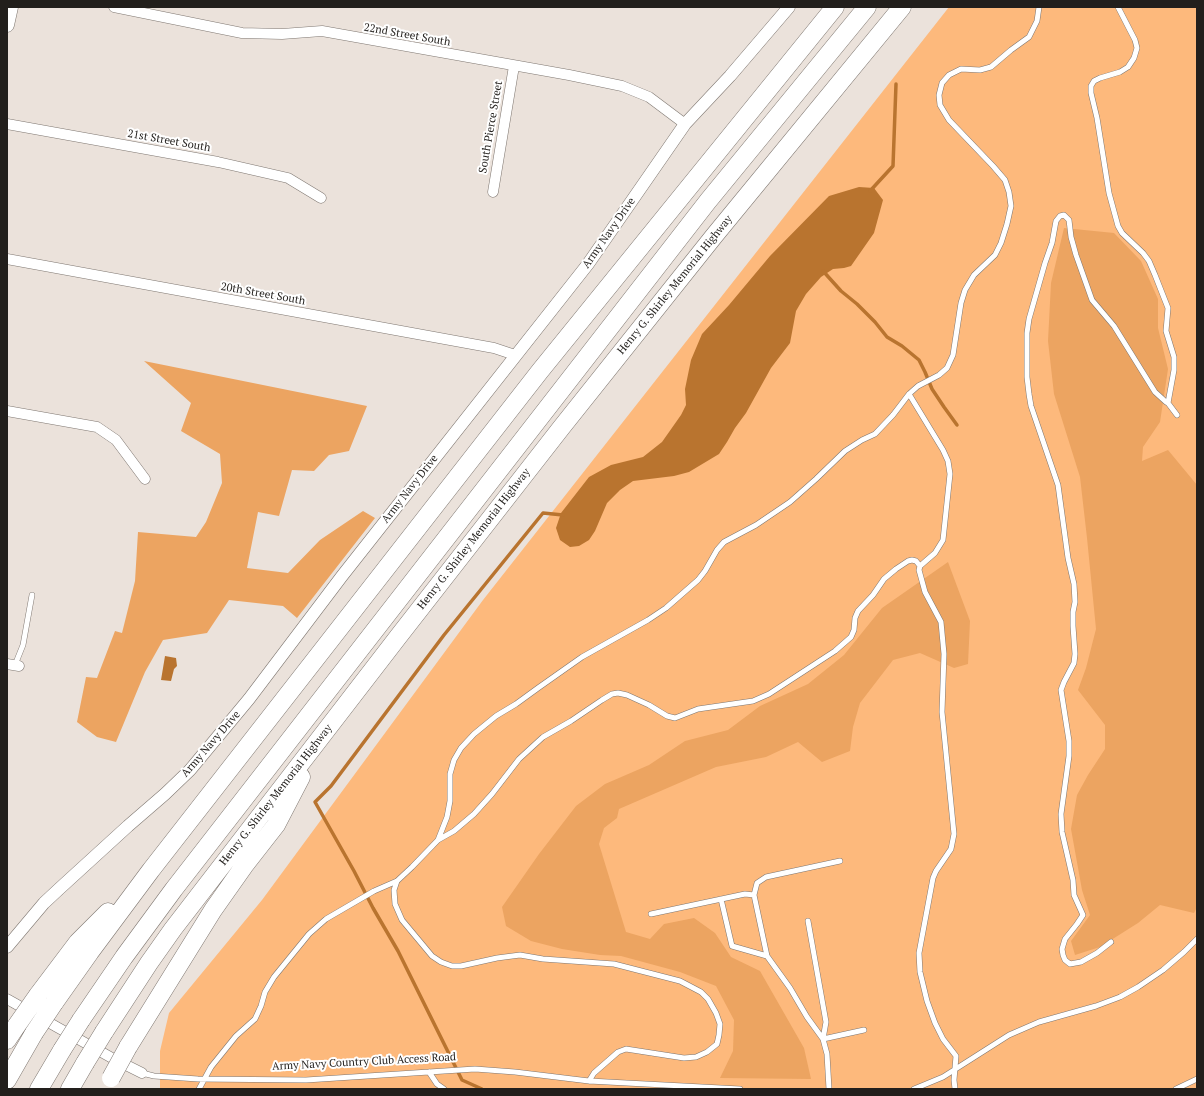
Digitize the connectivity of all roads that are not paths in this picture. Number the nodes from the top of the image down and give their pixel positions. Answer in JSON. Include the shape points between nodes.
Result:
{"nodes":[{"id":1,"x":10,"y":7,"type":"edge"},
{"id":2,"x":114,"y":7,"type":"edge"},
{"id":3,"x":789,"y":7,"type":"edge"},
{"id":4,"x":835,"y":7,"type":"edge"},
{"id":5,"x":867,"y":7,"type":"edge"},
{"id":6,"x":902,"y":7,"type":"edge"},
{"id":7,"x":1039,"y":7,"type":"edge"},
{"id":8,"x":1118,"y":7,"type":"edge"},
{"id":9,"x":7,"y":25,"type":"edge"},
{"id":10,"x":514,"y":66,"type":"junction"},
{"id":11,"x":7,"y":124,"type":"edge"},
{"id":12,"x":685,"y":124,"type":"junction"},
{"id":13,"x":493,"y":192,"type":"dead end"},
{"id":14,"x":321,"y":198,"type":"dead end"},
{"id":15,"x":7,"y":259,"type":"edge"},
{"id":16,"x":515,"y":355,"type":"junction"},
{"id":17,"x":909,"y":394,"type":"junction"},
{"id":18,"x":1168,"y":403,"type":"junction"},
{"id":19,"x":7,"y":411,"type":"edge"},
{"id":20,"x":1177,"y":415,"type":"dead end"},
{"id":21,"x":145,"y":479,"type":"dead end"},
{"id":22,"x":920,"y":566,"type":"junction"},
{"id":23,"x":32,"y":595,"type":"dead end"},
{"id":24,"x":14,"y":665,"type":"edge"},
{"id":25,"x":323,"y":735,"type":"junction"},
{"id":26,"x":438,"y":840,"type":"junction"},
{"id":27,"x":840,"y":861,"type":"dead end"},
{"id":28,"x":151,"y":870,"type":"junction"},
{"id":29,"x":397,"y":881,"type":"junction"},
{"id":30,"x":754,"y":895,"type":"junction"},
{"id":31,"x":720,"y":899,"type":"junction"},
{"id":32,"x":651,"y":914,"type":"dead end"},
{"id":33,"x":808,"y":921,"type":"dead end"},
{"id":34,"x":1197,"y":939,"type":"edge"},
{"id":35,"x":1111,"y":942,"type":"dead end"},
{"id":36,"x":7,"y":947,"type":"edge"},
{"id":37,"x":767,"y":956,"type":"junction"},
{"id":38,"x":7,"y":999,"type":"edge"},
{"id":39,"x":864,"y":1030,"type":"dead end"},
{"id":40,"x":12,"y":1033,"type":"edge"},
{"id":41,"x":823,"y":1039,"type":"junction"},
{"id":42,"x":955,"y":1069,"type":"junction"},
{"id":43,"x":429,"y":1072,"type":"junction"},
{"id":44,"x":142,"y":1073,"type":"joint"},
{"id":45,"x":204,"y":1079,"type":"junction"},
{"id":46,"x":1197,"y":1079,"type":"edge"},
{"id":47,"x":7,"y":1080,"type":"edge"},
{"id":48,"x":589,"y":1081,"type":"junction"},
{"id":49,"x":108,"y":1084,"type":"edge"},
{"id":50,"x":39,"y":1089,"type":"edge"},
{"id":51,"x":70,"y":1089,"type":"edge"},
{"id":52,"x":200,"y":1089,"type":"edge"},
{"id":53,"x":444,"y":1089,"type":"edge"},
{"id":54,"x":740,"y":1089,"type":"edge"},
{"id":55,"x":829,"y":1089,"type":"edge"},
{"id":56,"x":914,"y":1089,"type":"edge"},
{"id":57,"x":955,"y":1089,"type":"edge"},
{"id":58,"x":1176,"y":1089,"type":"edge"}],
"edges":[{"from":1,"to":9,"type":"main road"},
{"from":2,"to":10,"type":"street","name":"22nd Street South","via":[[242,33],[322,31]]},
{"from":3,"to":12,"type":"street","name":"Army Navy Drive"},
{"from":4,"to":28,"type":"highway","via":[[540,371]]},
{"from":5,"to":50,"type":"highway","bridge":true,"via":[[708,201],[166,900],[81,1020]]},
{"from":6,"to":25,"type":"highway","name":"Henry G. Shirley Memorial Highway","via":[[633,338]]},
{"from":7,"to":17,"type":"lane","via":[[1037,21],[1030,37],[991,67],[980,70],[961,69],[949,75],[942,83],[940,105],[949,120],[1005,180],[1011,206],[998,249],[974,275],[965,290],[953,355],[947,368]]},
{"from":8,"to":18,"type":"lane","via":[[1135,40],[1137,48],[1134,58],[1128,67],[1120,72],[1094,81],[1091,93],[1116,221],[1122,233],[1148,261],[1168,308],[1166,331],[1174,357],[1174,370]]},
{"from":10,"to":12,"type":"street","name":"22nd Street South","via":[[622,86],[649,97]]},
{"from":10,"to":13,"type":"street","name":"South Pierce Street"},
{"from":11,"to":14,"type":"street","name":"21st Street South","via":[[218,162],[288,178]]},
{"from":12,"to":16,"type":"street","name":"Army Navy Drive","via":[[588,264]]},
{"from":15,"to":16,"type":"street","name":"20th Street South","via":[[494,348]]},
{"from":16,"to":36,"type":"street","name":"Army Navy Drive","via":[[249,699],[190,770],[44,903]]},
{"from":17,"to":22,"type":"lane","via":[[943,450],[950,474],[943,540],[935,553]]},
{"from":17,"to":26,"type":"lane","via":[[875,434],[845,451],[784,506],[724,542],[698,580],[666,608],[582,657],[474,734],[454,760],[450,774],[448,812]]},
{"from":18,"to":20,"type":"lane"},
{"from":18,"to":35,"type":"lane","via":[[1155,392],[1114,326],[1092,300],[1076,255],[1069,220],[1064,215],[1060,216],[1056,221],[1029,319],[1027,377],[1031,406],[1058,485],[1074,584],[1074,663],[1061,690],[1069,741],[1062,832],[1074,895],[1083,915],[1065,939],[1063,955],[1070,964],[1081,962]]},
{"from":19,"to":21,"type":"street","via":[[97,427],[116,440]]},
{"from":22,"to":26,"type":"lane","via":[[912,560],[896,569],[884,579],[858,611],[851,637],[835,651],[769,694],[753,701],[698,709],[675,718],[627,695],[612,694],[543,737],[519,759],[474,814],[454,831]]},
{"from":22,"to":42,"type":"lane","via":[[925,592],[941,622],[944,654],[942,712],[954,834],[951,849],[933,878],[918,953],[927,1001],[943,1039],[956,1056]]},
{"from":23,"to":24,"type":"lane","via":[[23,645]]},
{"from":25,"to":49,"type":"highway","bridge":true,"via":[[276,825],[213,910]]},
{"from":25,"to":51,"type":"highway","name":"Henry G. Shirley Memorial Highway","bridge":true,"via":[[149,962]]},
{"from":26,"to":29,"type":"lane"},
{"from":27,"to":30,"type":"lane","via":[[766,877],[757,883]]},
{"from":28,"to":40,"type":"highway","bridge":true,"via":[[78,942]]},
{"from":28,"to":47,"type":"highway","bridge":true,"via":[[54,1003]]},
{"from":29,"to":45,"type":"lane","via":[[374,891],[326,919],[309,934],[274,977],[254,1019],[236,1036]]},
{"from":29,"to":48,"type":"lane","via":[[394,890],[395,904],[402,920],[432,956],[441,962],[461,966],[520,955],[614,964],[680,981],[708,999],[720,1024],[720,1035],[717,1044],[707,1052],[696,1057],[684,1058],[626,1049],[618,1052]]},
{"from":30,"to":31,"type":"lane","via":[[745,894]]},
{"from":30,"to":37,"type":"lane"},
{"from":31,"to":32,"type":"lane"},
{"from":31,"to":37,"type":"lane","via":[[732,946]]},
{"from":33,"to":41,"type":"lane","via":[[826,1022]]},
{"from":34,"to":42,"type":"lane","via":[[1163,970],[1138,988],[1096,1006],[1039,1022],[1008,1035]]},
{"from":37,"to":41,"type":"lane"},
{"from":38,"to":44,"type":"street","name":"Army Navy Country Club Access Road"},
{"from":39,"to":41,"type":"lane"},
{"from":41,"to":55,"type":"lane","via":[[827,1054]]},
{"from":42,"to":56,"type":"lane"},
{"from":42,"to":57,"type":"lane"},
{"from":43,"to":45,"type":"lane","name":"Army Navy Country Club Access Road","via":[[306,1080]]},
{"from":43,"to":48,"type":"lane","name":"Army Navy Country Club Access Road","via":[[468,1069]]},
{"from":43,"to":53,"type":"lane"},
{"from":44,"to":45,"type":"lane","name":"Army Navy Country Club Access Road"},
{"from":45,"to":52,"type":"lane"},
{"from":46,"to":58,"type":"lane"},
{"from":48,"to":54,"type":"lane","name":"Army Navy Country Club Access Road"}]}
